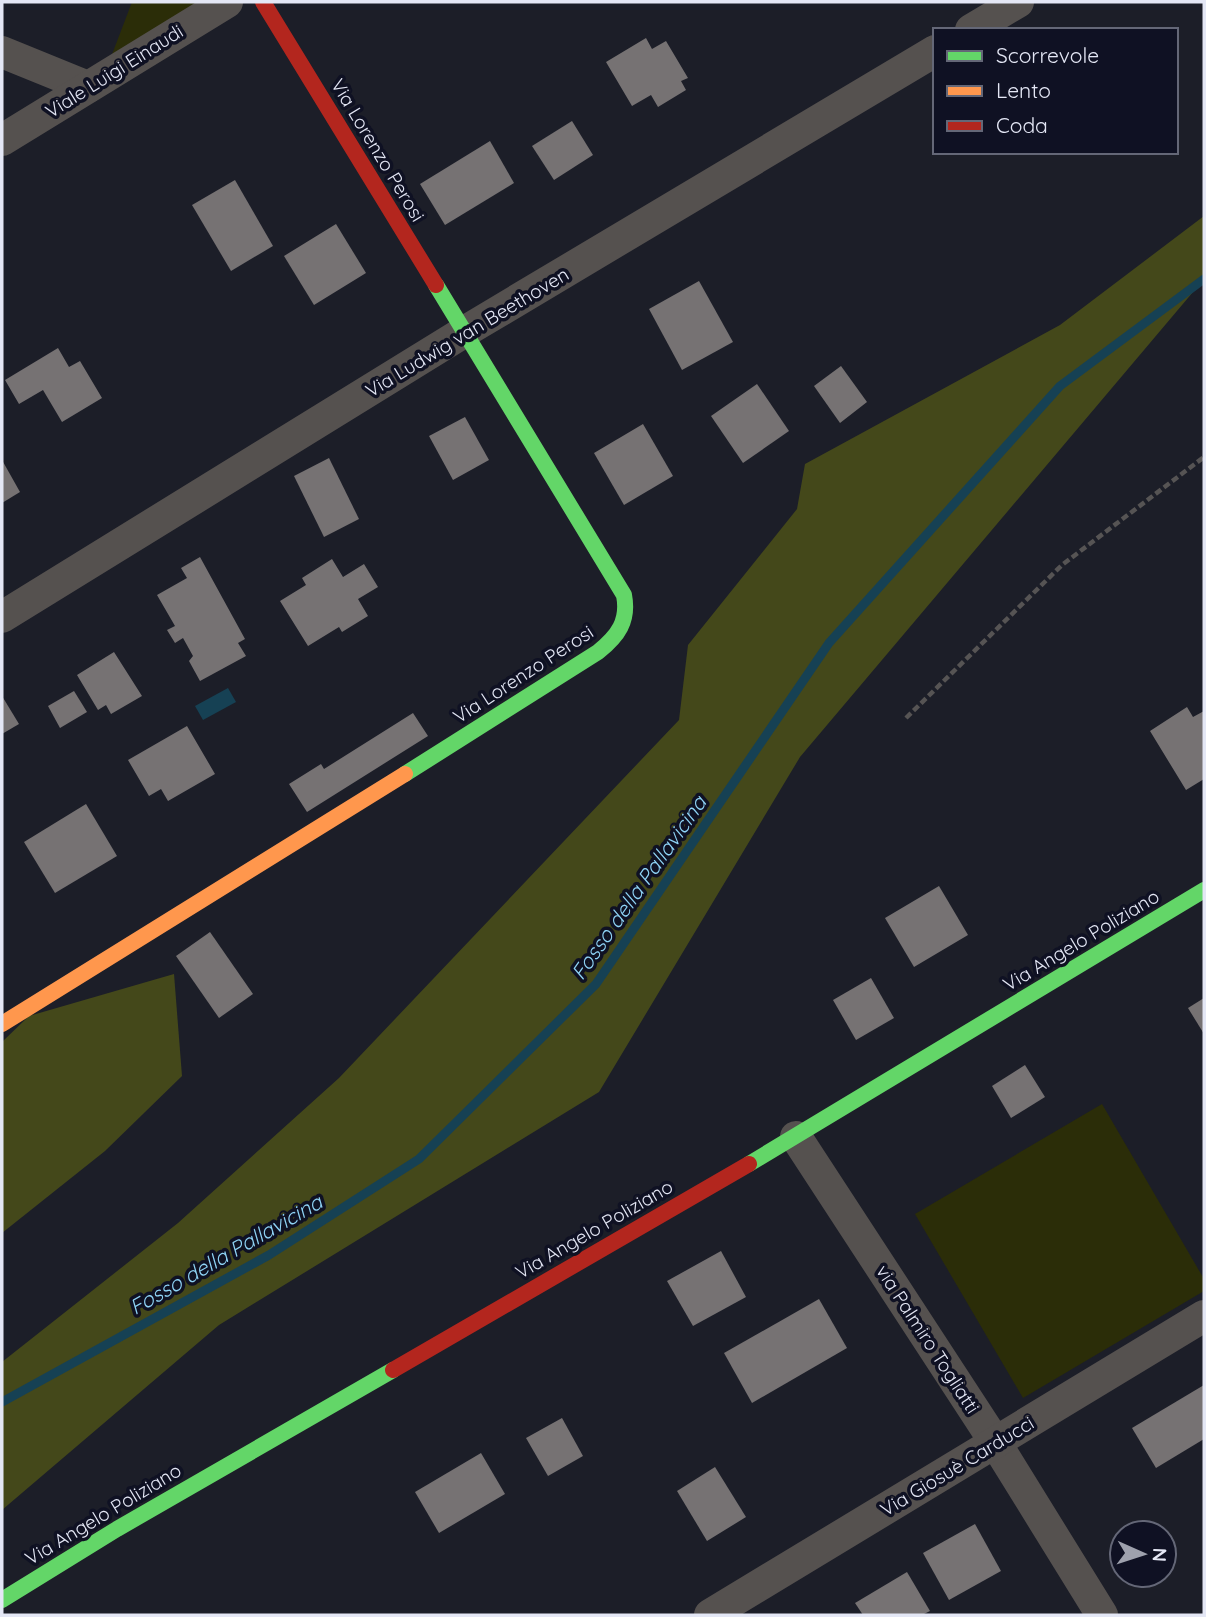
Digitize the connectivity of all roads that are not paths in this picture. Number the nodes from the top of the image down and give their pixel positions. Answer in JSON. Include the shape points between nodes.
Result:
{"nodes":[{"id":1,"x":227,"y":2,"type":"edge"},
{"id":2,"x":263,"y":2,"type":"edge"},
{"id":3,"x":1017,"y":2,"type":"edge"},
{"id":4,"x":974,"y":28,"type":"edge"},
{"id":5,"x":2,"y":52,"type":"edge"},
{"id":6,"x":933,"y":52,"type":"edge"},
{"id":7,"x":88,"y":87,"type":"junction"},
{"id":8,"x":2,"y":140,"type":"edge"},
{"id":9,"x":464,"y":332,"type":"junction"},
{"id":10,"x":2,"y":617,"type":"edge"},
{"id":11,"x":1204,"y":890,"type":"edge"},
{"id":12,"x":2,"y":1024,"type":"edge"},
{"id":13,"x":796,"y":1137,"type":"junction"},
{"id":14,"x":1204,"y":1316,"type":"edge"},
{"id":15,"x":996,"y":1443,"type":"junction"},
{"id":16,"x":2,"y":1600,"type":"edge"},
{"id":17,"x":710,"y":1615,"type":"edge"},
{"id":18,"x":1102,"y":1615,"type":"edge"}],
"edges":[{"from":1,"to":7,"type":"street","name":"Viale Luigi Einaudi"},
{"from":2,"to":9,"type":"street","name":"Via Lorenzo Perosi"},
{"from":3,"to":4,"type":"street"},
{"from":5,"to":7,"type":"street"},
{"from":6,"to":9,"type":"street","name":"Via Ludwig van Beethoven"},
{"from":7,"to":8,"type":"street","name":"Viale Luigi Einaudi"},
{"from":9,"to":10,"type":"street","name":"Via Ludwig van Beethoven"},
{"from":9,"to":12,"type":"street","name":"Via Lorenzo Perosi","via":[[624,595],[626,613],[618,635],[579,666]]},
{"from":11,"to":13,"type":"street","name":"Via Angelo Poliziano"},
{"from":13,"to":15,"type":"street","name":"via Palmiro Togliatti"},
{"from":13,"to":16,"type":"street","name":"Via Angelo Poliziano"},
{"from":14,"to":15,"type":"street","name":"Via Giosuè Carducci"},
{"from":15,"to":17,"type":"street","name":"Via Giosuè Carducci"},
{"from":15,"to":18,"type":"street","name":"via Palmiro Togliatti"}]}
